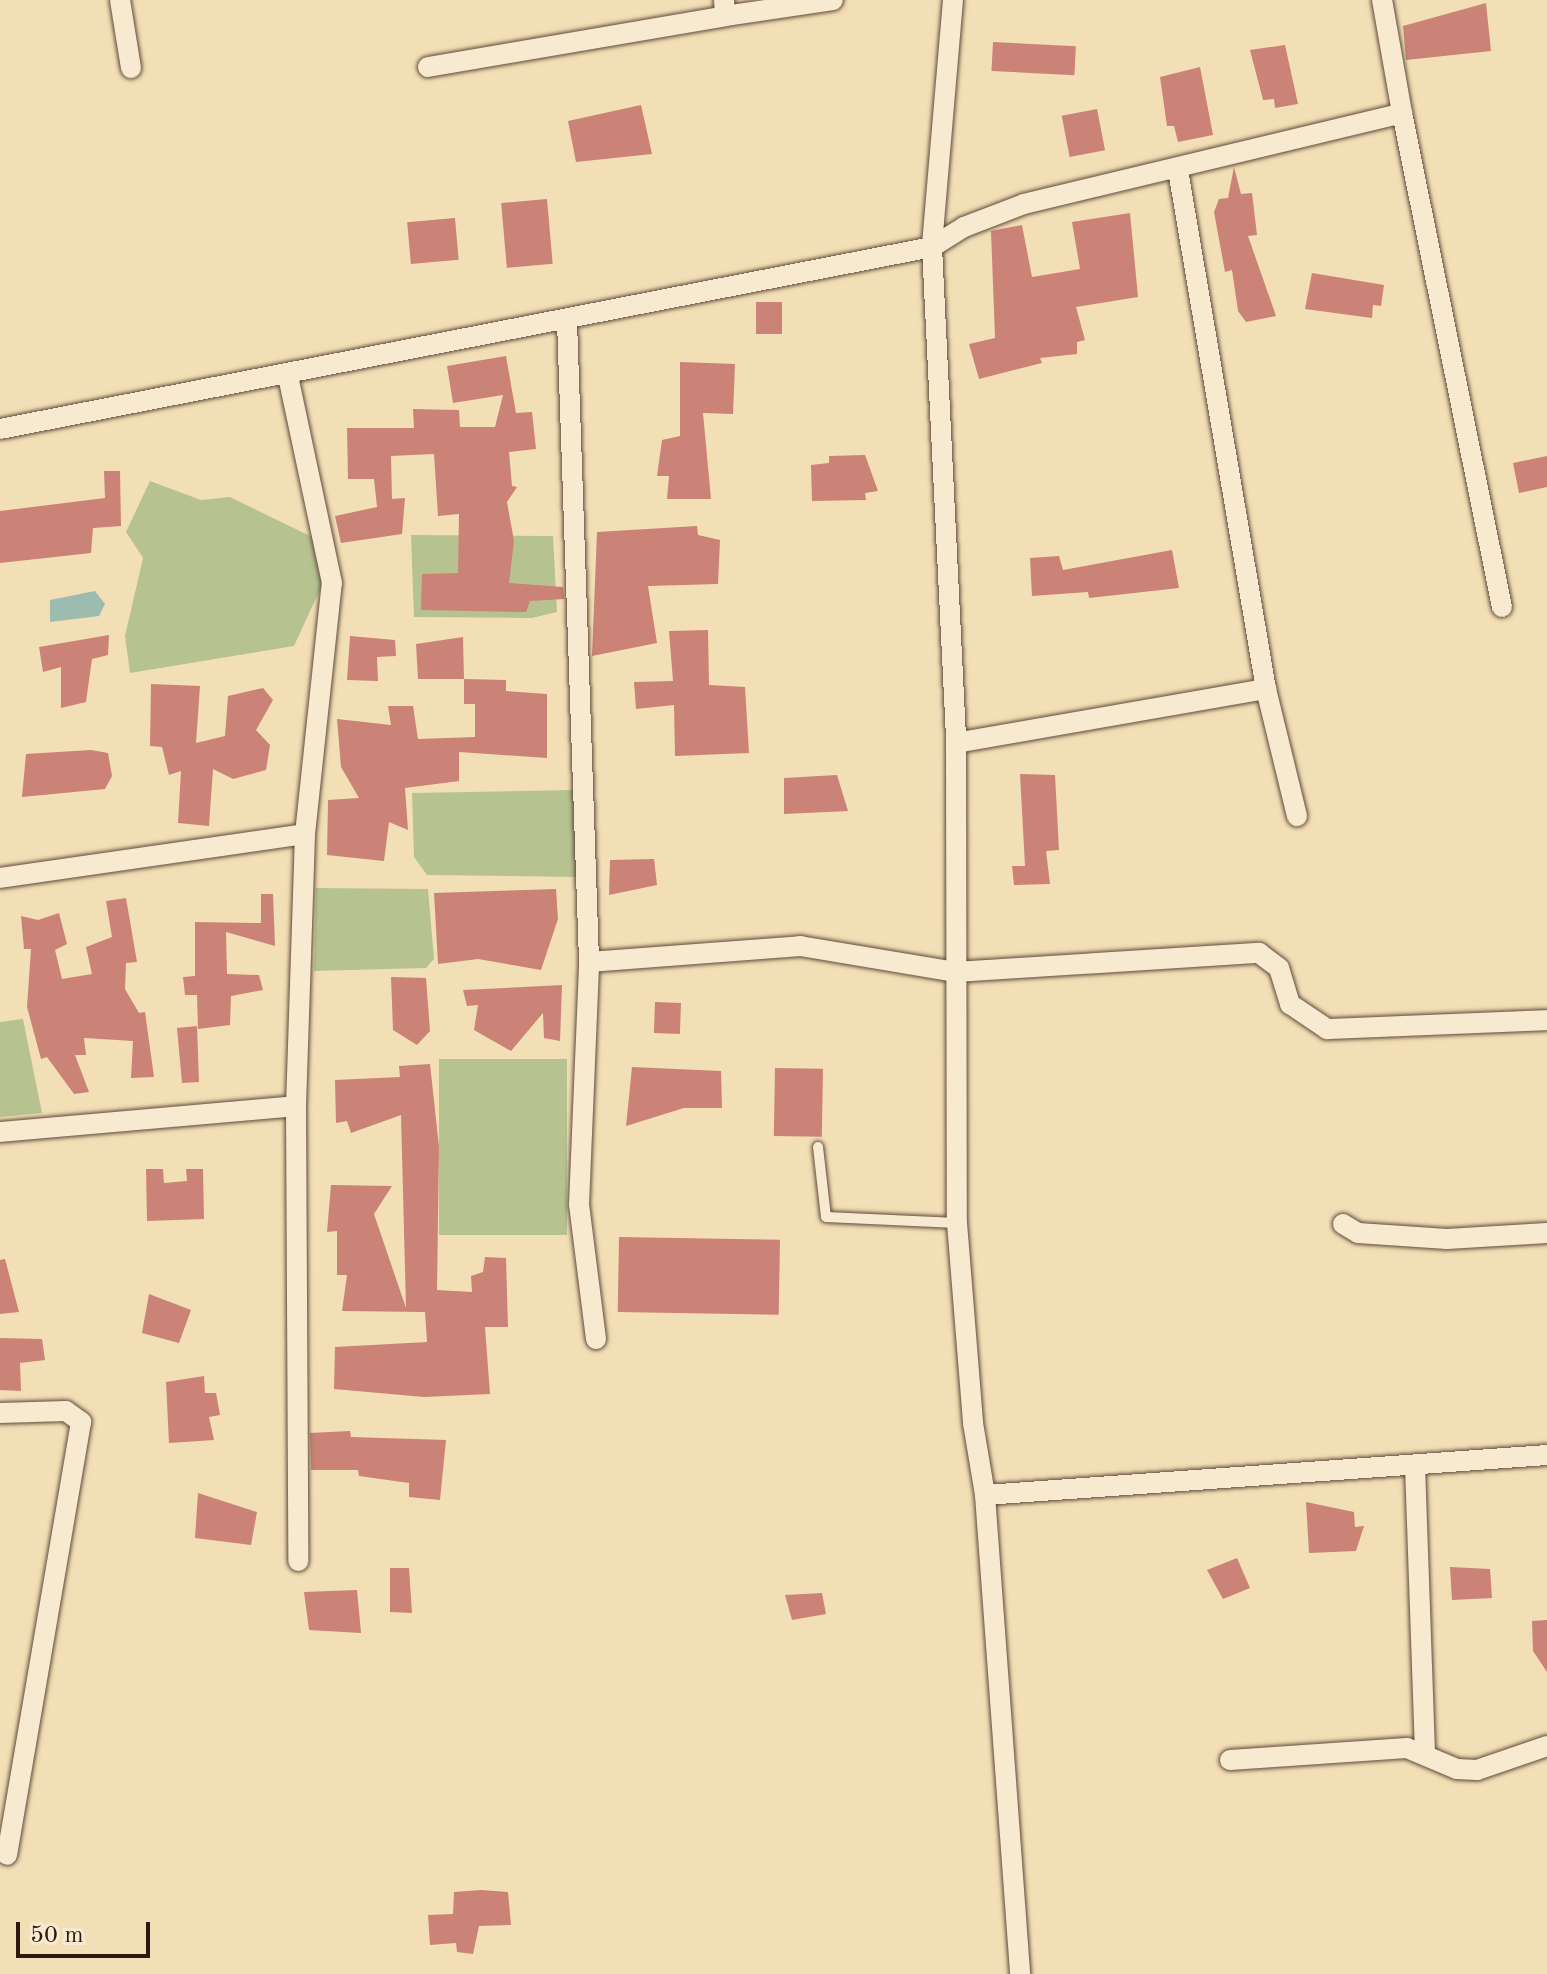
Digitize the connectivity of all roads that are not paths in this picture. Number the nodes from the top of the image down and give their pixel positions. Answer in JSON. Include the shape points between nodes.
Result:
{"nodes":[{"id":1,"x":120,"y":0,"type":"edge"},
{"id":2,"x":833,"y":0,"type":"edge"},
{"id":3,"x":953,"y":0,"type":"edge"},
{"id":4,"x":1382,"y":0,"type":"edge"},
{"id":5,"x":724,"y":8,"type":"edge"},
{"id":6,"x":428,"y":67,"type":"dead end"},
{"id":7,"x":131,"y":68,"type":"dead end"},
{"id":8,"x":1402,"y":113,"type":"junction"},
{"id":9,"x":1178,"y":170,"type":"junction"},
{"id":10,"x":932,"y":247,"type":"junction"},
{"id":11,"x":567,"y":321,"type":"junction"},
{"id":12,"x":288,"y":376,"type":"junction"},
{"id":13,"x":0,"y":429,"type":"edge"},
{"id":14,"x":1502,"y":607,"type":"dead end"},
{"id":15,"x":1266,"y":689,"type":"junction"},
{"id":16,"x":956,"y":743,"type":"junction"},
{"id":17,"x":1297,"y":816,"type":"dead end"},
{"id":18,"x":305,"y":834,"type":"junction"},
{"id":19,"x":0,"y":878,"type":"edge"},
{"id":20,"x":589,"y":962,"type":"junction"},
{"id":21,"x":955,"y":972,"type":"junction"},
{"id":22,"x":1547,"y":1020,"type":"edge"},
{"id":23,"x":296,"y":1106,"type":"junction"},
{"id":24,"x":0,"y":1132,"type":"edge"},
{"id":25,"x":818,"y":1147,"type":"dead end"},
{"id":26,"x":957,"y":1223,"type":"junction"},
{"id":27,"x":1343,"y":1224,"type":"dead end"},
{"id":28,"x":1547,"y":1233,"type":"edge"},
{"id":29,"x":596,"y":1339,"type":"dead end"},
{"id":30,"x":0,"y":1413,"type":"edge"},
{"id":31,"x":1547,"y":1455,"type":"edge"},
{"id":32,"x":1415,"y":1466,"type":"junction"},
{"id":33,"x":985,"y":1495,"type":"junction"},
{"id":34,"x":298,"y":1561,"type":"dead end"},
{"id":35,"x":1547,"y":1746,"type":"edge"},
{"id":36,"x":1425,"y":1753,"type":"junction"},
{"id":37,"x":1230,"y":1760,"type":"dead end"},
{"id":38,"x":7,"y":1855,"type":"dead end"},
{"id":39,"x":1020,"y":1974,"type":"edge"}],
"edges":[{"from":1,"to":7,"type":"street"},
{"from":2,"to":5,"type":"street"},
{"from":3,"to":10,"type":"street"},
{"from":4,"to":8,"type":"street"},
{"from":5,"to":6,"type":"street"},
{"from":8,"to":9,"type":"street"},
{"from":8,"to":14,"type":"street"},
{"from":9,"to":10,"type":"street","via":[[1024,204],[964,227]]},
{"from":9,"to":15,"type":"street"},
{"from":10,"to":11,"type":"street"},
{"from":10,"to":16,"type":"street"},
{"from":11,"to":12,"type":"street"},
{"from":11,"to":20,"type":"street"},
{"from":12,"to":13,"type":"street"},
{"from":12,"to":18,"type":"street","via":[[332,583]]},
{"from":15,"to":16,"type":"street"},
{"from":15,"to":17,"type":"street"},
{"from":16,"to":21,"type":"street"},
{"from":18,"to":19,"type":"street"},
{"from":18,"to":23,"type":"street"},
{"from":20,"to":21,"type":"street","via":[[800,946]]},
{"from":20,"to":29,"type":"street","via":[[579,1205]]},
{"from":21,"to":22,"type":"street","via":[[1259,953],[1279,968],[1290,1004],[1327,1029]]},
{"from":21,"to":26,"type":"street"},
{"from":23,"to":24,"type":"street"},
{"from":23,"to":34,"type":"street"},
{"from":25,"to":26,"type":"lane","via":[[826,1217]]},
{"from":26,"to":33,"type":"street","via":[[973,1423]]},
{"from":27,"to":28,"type":"street","via":[[1358,1233],[1447,1239]]},
{"from":30,"to":38,"type":"street","via":[[66,1411],[81,1422]]},
{"from":31,"to":32,"type":"street"},
{"from":32,"to":33,"type":"street"},
{"from":32,"to":36,"type":"street"},
{"from":33,"to":39,"type":"street"},
{"from":35,"to":36,"type":"street","via":[[1477,1770],[1457,1769]]},
{"from":36,"to":37,"type":"street","via":[[1407,1748]]}]}
